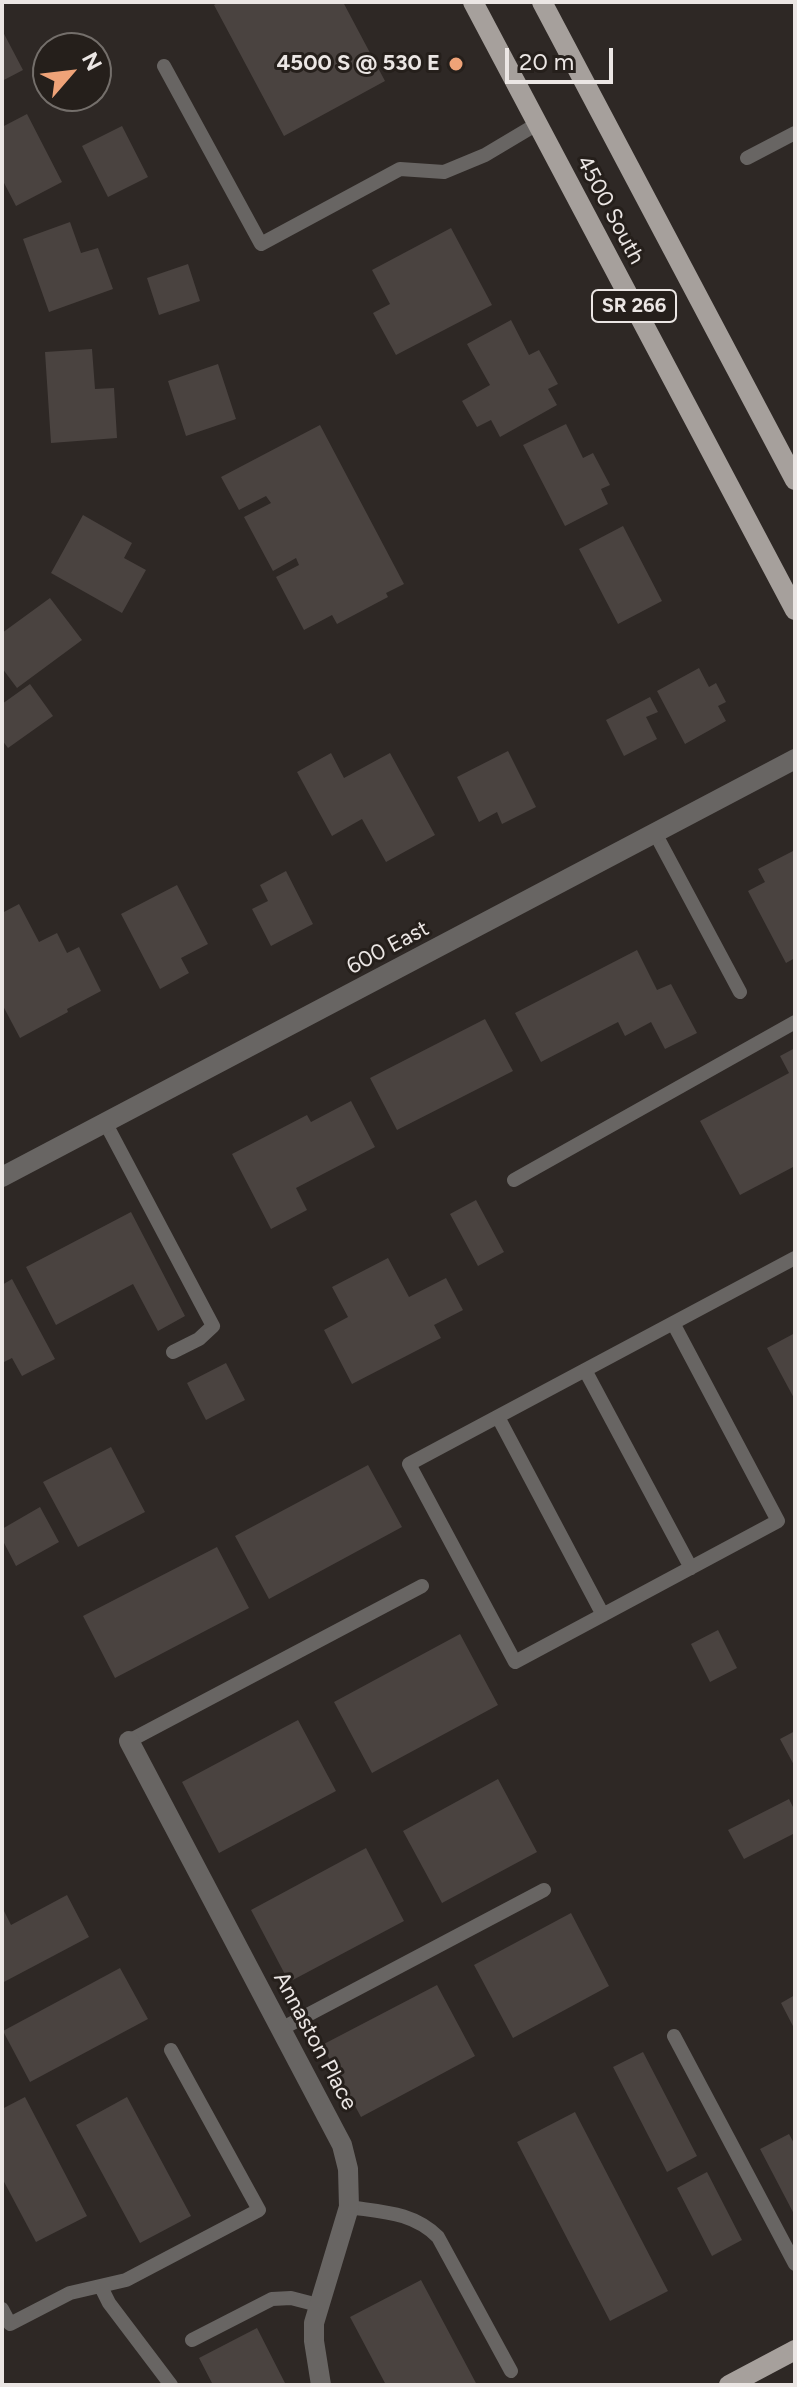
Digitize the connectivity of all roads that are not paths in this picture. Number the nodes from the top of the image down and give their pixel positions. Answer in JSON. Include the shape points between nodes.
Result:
{"nodes":[{"id":1,"x":473,"y":2,"type":"edge"},
{"id":2,"x":542,"y":2,"type":"edge"},
{"id":3,"x":164,"y":66,"type":"dead end"},
{"id":4,"x":537,"y":124,"type":"junction"},
{"id":5,"x":795,"y":133,"type":"edge"},
{"id":6,"x":747,"y":158,"type":"dead end"},
{"id":7,"x":795,"y":480,"type":"edge"},
{"id":8,"x":795,"y":610,"type":"edge"},
{"id":9,"x":795,"y":759,"type":"edge"},
{"id":10,"x":655,"y":833,"type":"junction"},
{"id":11,"x":740,"y":992,"type":"dead end"},
{"id":12,"x":795,"y":1022,"type":"edge"},
{"id":13,"x":106,"y":1124,"type":"junction"},
{"id":14,"x":2,"y":1177,"type":"edge"},
{"id":15,"x":514,"y":1180,"type":"dead end"},
{"id":16,"x":795,"y":1258,"type":"edge"},
{"id":17,"x":673,"y":1323,"type":"junction"},
{"id":18,"x":173,"y":1352,"type":"dead end"},
{"id":19,"x":585,"y":1370,"type":"junction"},
{"id":20,"x":498,"y":1417,"type":"junction"},
{"id":21,"x":691,"y":1568,"type":"junction"},
{"id":22,"x":422,"y":1586,"type":"dead end"},
{"id":23,"x":603,"y":1615,"type":"junction"},
{"id":24,"x":129,"y":1741,"type":"joint"},
{"id":25,"x":544,"y":1890,"type":"dead end"},
{"id":26,"x":281,"y":2029,"type":"junction"},
{"id":27,"x":674,"y":2036,"type":"dead end"},
{"id":28,"x":171,"y":2050,"type":"dead end"},
{"id":29,"x":349,"y":2207,"type":"junction"},
{"id":30,"x":795,"y":2264,"type":"edge"},
{"id":31,"x":101,"y":2287,"type":"junction"},
{"id":32,"x":318,"y":2305,"type":"junction"},
{"id":33,"x":2,"y":2309,"type":"edge"},
{"id":34,"x":192,"y":2340,"type":"dead end"},
{"id":35,"x":795,"y":2350,"type":"edge"},
{"id":36,"x":511,"y":2371,"type":"dead end"},
{"id":37,"x":171,"y":2385,"type":"edge"},
{"id":38,"x":321,"y":2385,"type":"edge"},
{"id":39,"x":729,"y":2385,"type":"edge"}],
"edges":[{"from":1,"to":4,"type":"main road","name":"4500 South","number":"SR 266"},
{"from":2,"to":7,"type":"main road","name":"4500 South","number":"SR 266"},
{"from":3,"to":4,"type":"lane","via":[[261,244],[400,169],[444,172]]},
{"from":4,"to":8,"type":"main road","name":"4500 South","number":"SR 266"},
{"from":5,"to":6,"type":"lane"},
{"from":9,"to":10,"type":"street","name":"600 East"},
{"from":10,"to":11,"type":"lane"},
{"from":10,"to":13,"type":"street","name":"600 East"},
{"from":12,"to":15,"type":"lane"},
{"from":13,"to":14,"type":"street","name":"600 East"},
{"from":13,"to":18,"type":"lane","via":[[213,1326]]},
{"from":16,"to":17,"type":"lane"},
{"from":17,"to":19,"type":"lane"},
{"from":17,"to":21,"type":"lane","via":[[778,1521]]},
{"from":19,"to":20,"type":"lane"},
{"from":19,"to":21,"type":"lane"},
{"from":20,"to":23,"type":"lane"},
{"from":20,"to":23,"type":"lane","via":[[409,1464],[515,1662]]},
{"from":21,"to":23,"type":"lane"},
{"from":22,"to":24,"type":"lane"},
{"from":24,"to":26,"type":"street","name":"Annaston Place"},
{"from":25,"to":26,"type":"lane"},
{"from":26,"to":29,"type":"street","name":"Annaston Place","via":[[342,2145]]},
{"from":27,"to":30,"type":"lane"},
{"from":28,"to":31,"type":"lane","via":[[259,2210],[126,2280]]},
{"from":29,"to":32,"type":"street","name":"Annaston Place"},
{"from":29,"to":36,"type":"lane","via":[[403,2215],[438,2237]]},
{"from":31,"to":33,"type":"lane","via":[[70,2293],[10,2324]]},
{"from":31,"to":37,"type":"lane"},
{"from":32,"to":34,"type":"lane","via":[[272,2299]]},
{"from":32,"to":38,"type":"street","name":"Annaston Place","via":[[314,2341]]},
{"from":35,"to":39,"type":"main road"}]}
